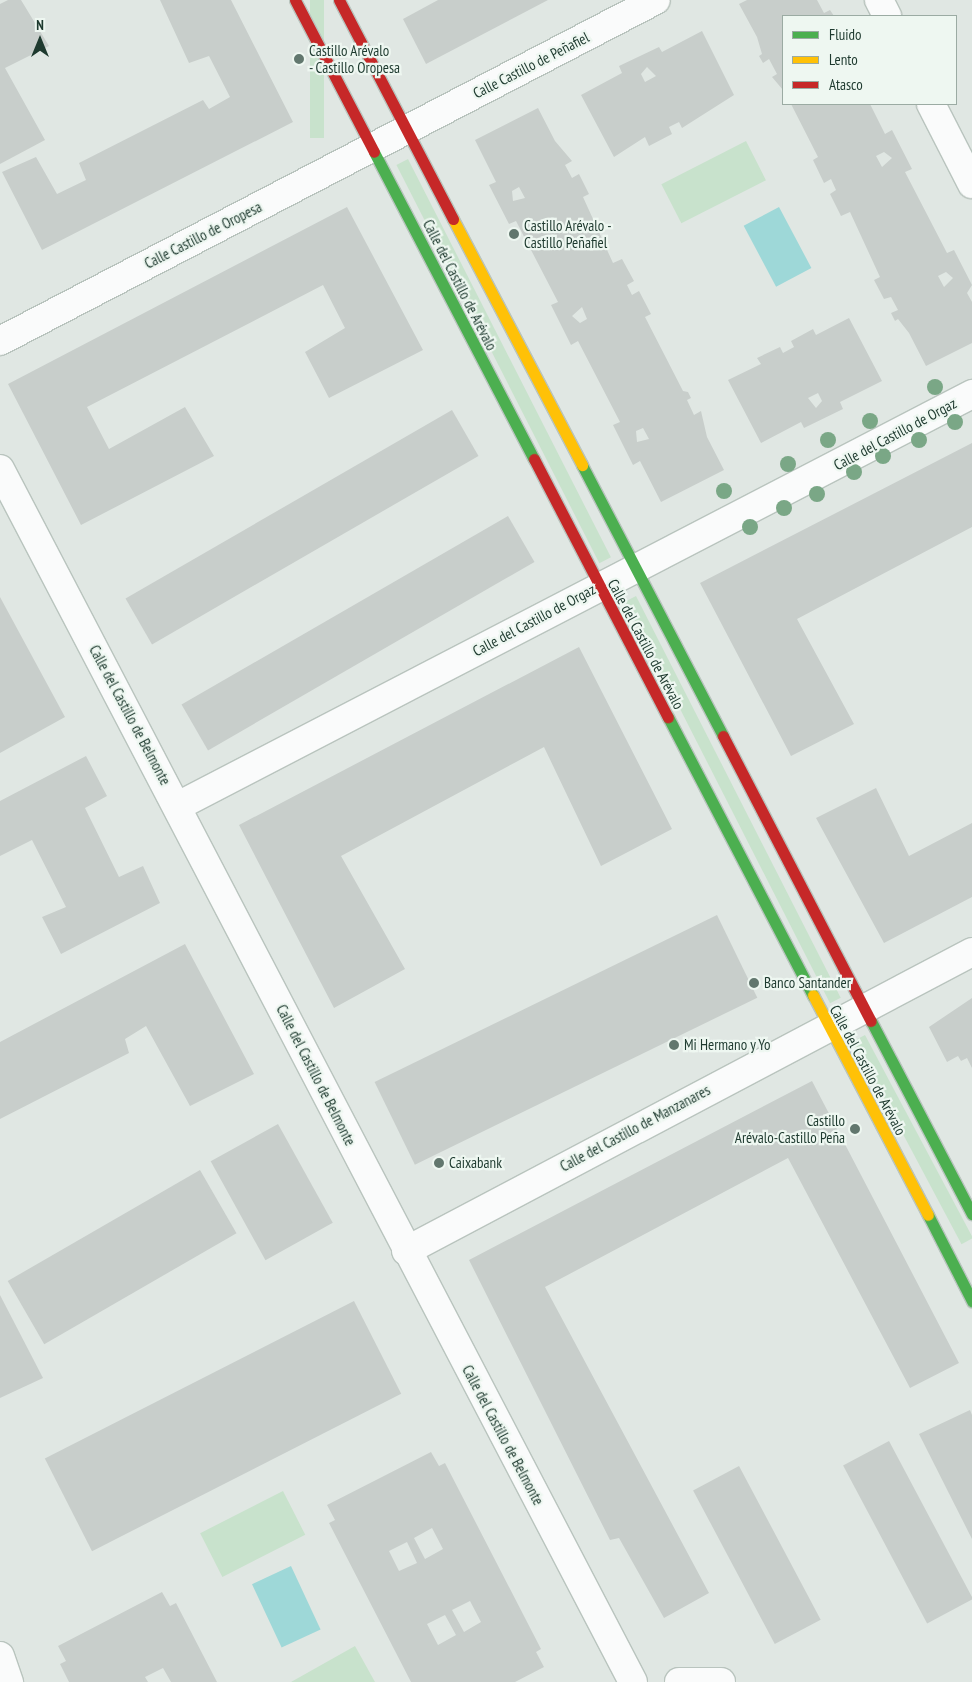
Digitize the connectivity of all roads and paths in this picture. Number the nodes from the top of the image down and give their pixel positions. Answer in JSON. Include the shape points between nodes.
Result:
{"nodes":[{"id":1,"x":295,"y":0,"type":"edge"},
{"id":2,"x":339,"y":0,"type":"edge"},
{"id":3,"x":656,"y":0,"type":"edge"},
{"id":4,"x":879,"y":0,"type":"edge"},
{"id":5,"x":886,"y":15,"type":"edge"},
{"id":6,"x":932,"y":105,"type":"edge"},
{"id":7,"x":406,"y":129,"type":"junction"},
{"id":8,"x":372,"y":147,"type":"junction"},
{"id":9,"x":972,"y":184,"type":"edge"},
{"id":10,"x":0,"y":340,"type":"edge"},
{"id":11,"x":972,"y":394,"type":"edge"},
{"id":12,"x":0,"y":468,"type":"edge"},
{"id":13,"x":637,"y":568,"type":"junction"},
{"id":14,"x":599,"y":586,"type":"junction"},
{"id":15,"x":178,"y":806,"type":"junction"},
{"id":16,"x":972,"y":952,"type":"edge"},
{"id":17,"x":865,"y":1007,"type":"junction"},
{"id":18,"x":828,"y":1025,"type":"junction"},
{"id":19,"x":972,"y":1214,"type":"edge"},
{"id":20,"x":406,"y":1251,"type":"junction"},
{"id":21,"x":972,"y":1301,"type":"edge"},
{"id":22,"x":0,"y":1656,"type":"edge"},
{"id":23,"x":9,"y":1682,"type":"edge"},
{"id":24,"x":632,"y":1682,"type":"edge"},
{"id":25,"x":680,"y":1682,"type":"edge"},
{"id":26,"x":721,"y":1682,"type":"edge"}],
"edges":[{"from":1,"to":8,"type":"street","name":"Calle del Castillo de Arévalo"},
{"from":2,"to":7,"type":"street","name":"Calle del Castillo de Arévalo"},
{"from":3,"to":7,"type":"street","name":"Calle Castillo de Peñafiel"},
{"from":4,"to":5,"type":"street"},
{"from":6,"to":9,"type":"street"},
{"from":7,"to":8,"type":"street","name":"Calle Castillo de Oropesa"},
{"from":7,"to":13,"type":"street","name":"Calle del Castillo de Arévalo"},
{"from":8,"to":10,"type":"street","name":"Calle Castillo de Oropesa"},
{"from":8,"to":14,"type":"street","name":"Calle del Castillo de Arévalo"},
{"from":11,"to":13,"type":"street","name":"Calle del Castillo de Orgaz"},
{"from":12,"to":15,"type":"street","name":"Calle del Castillo de Belmonte"},
{"from":13,"to":14,"type":"street","name":"Calle del Castillo de Orgaz"},
{"from":13,"to":17,"type":"street","name":"Calle del Castillo de Arévalo"},
{"from":14,"to":15,"type":"street","name":"Calle del Castillo de Orgaz"},
{"from":14,"to":18,"type":"street","name":"Calle del Castillo de Arévalo"},
{"from":15,"to":20,"type":"street","name":"Calle del Castillo de Belmonte"},
{"from":16,"to":17,"type":"street","name":"Calle del Castillo de Manzanares"},
{"from":17,"to":18,"type":"street","name":"Calle del Castillo de Manzanares"},
{"from":17,"to":19,"type":"street","name":"Calle del Castillo de Arévalo"},
{"from":18,"to":20,"type":"street","name":"Calle del Castillo de Manzanares"},
{"from":18,"to":21,"type":"street","name":"Calle del Castillo de Arévalo"},
{"from":20,"to":24,"type":"street","name":"Calle del Castillo de Belmonte"},
{"from":22,"to":23,"type":"street"},
{"from":25,"to":26,"type":"street"}]}
